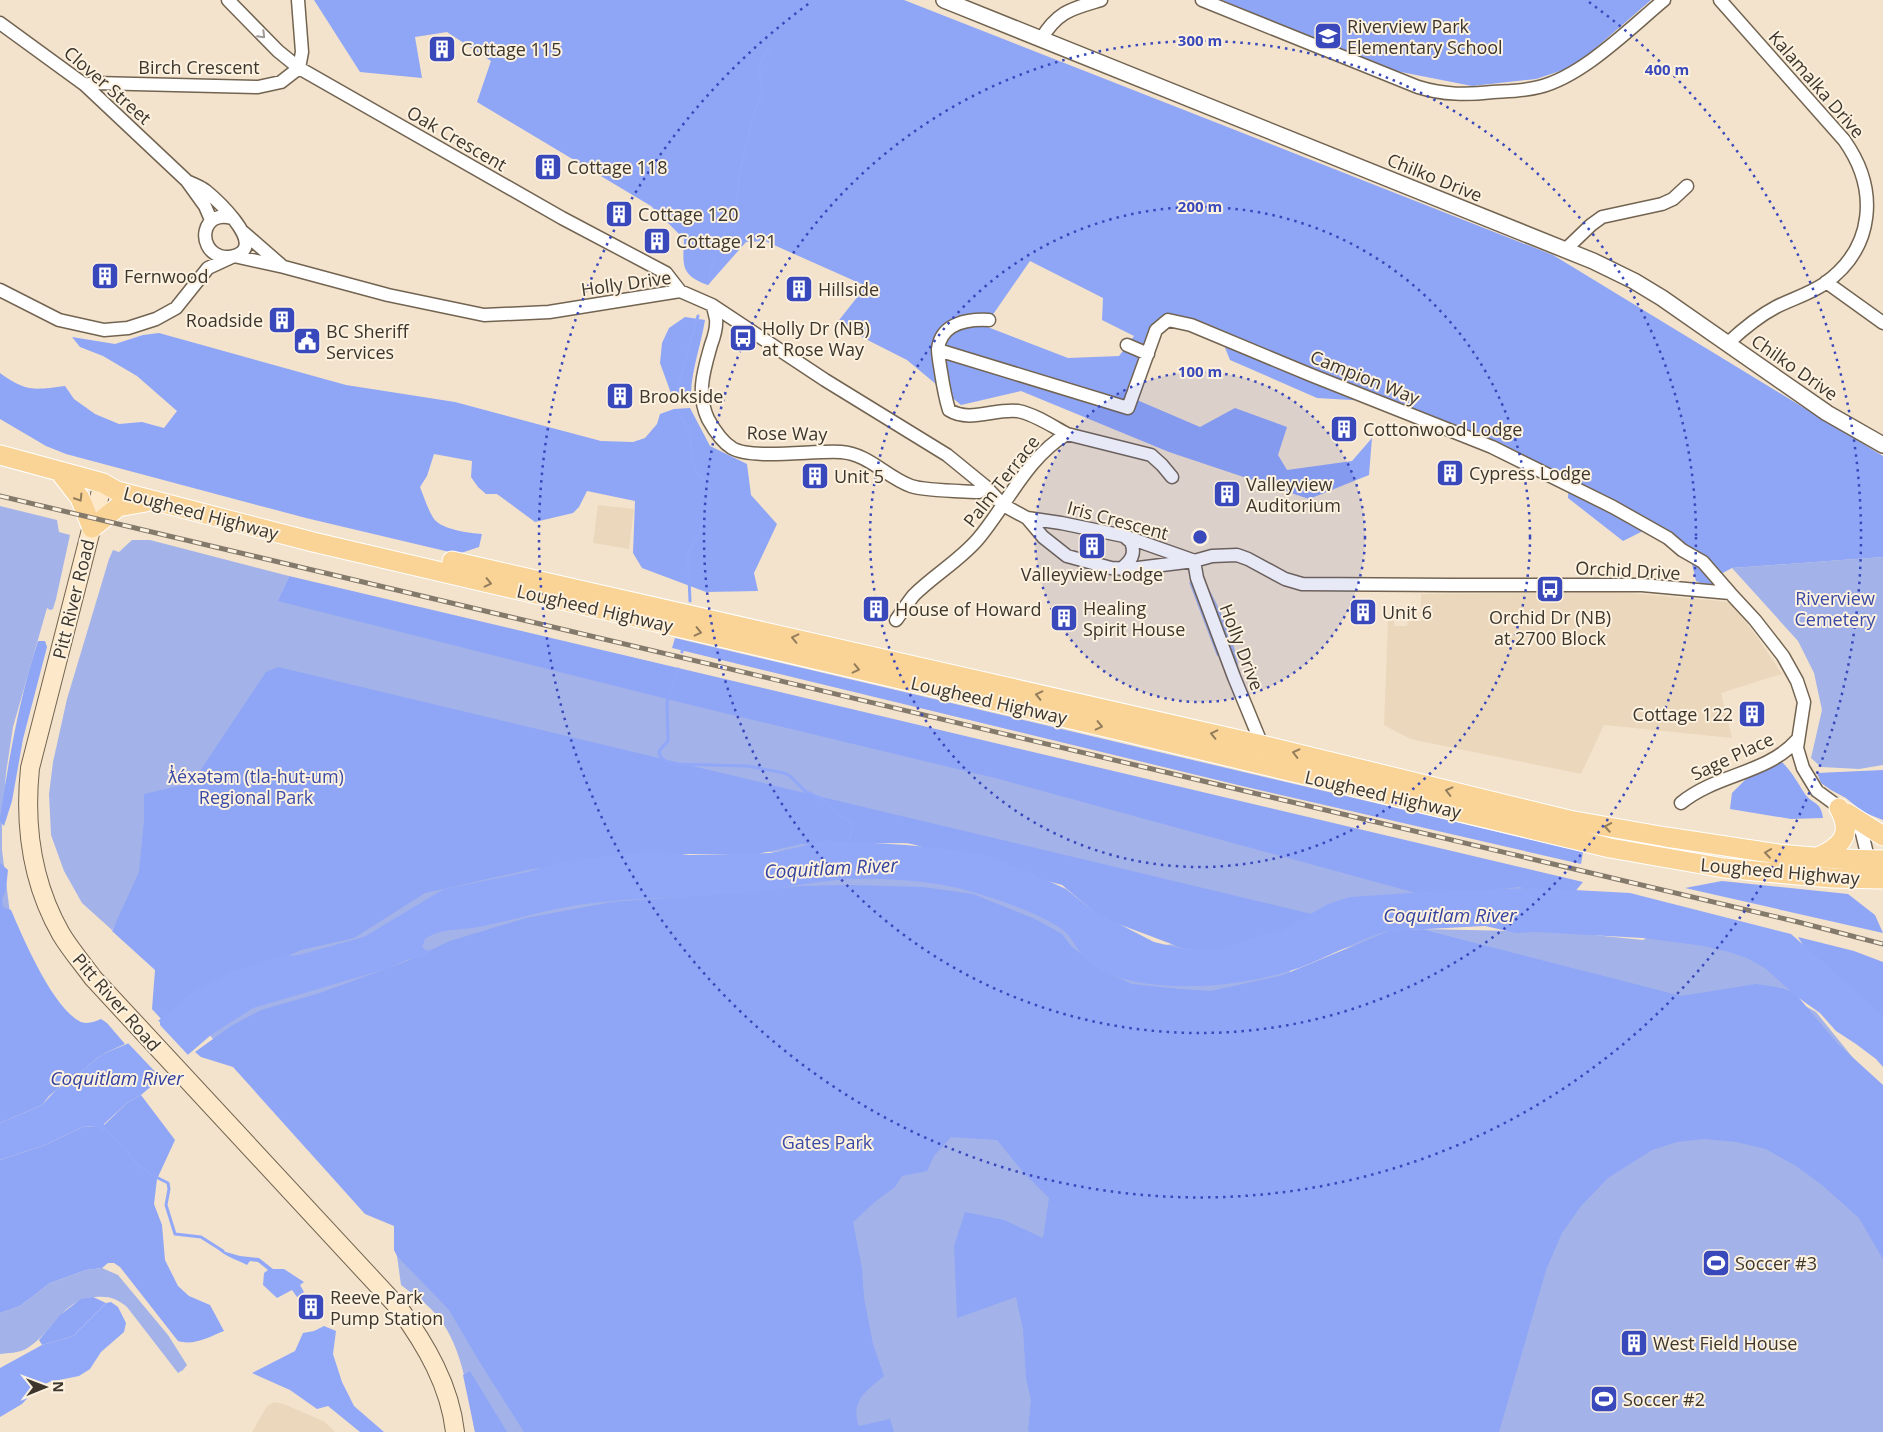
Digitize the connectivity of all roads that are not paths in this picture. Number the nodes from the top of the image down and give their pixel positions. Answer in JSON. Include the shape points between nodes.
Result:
{"nodes":[{"id":1,"x":228,"y":0,"type":"edge"},
{"id":2,"x":298,"y":0,"type":"edge"},
{"id":3,"x":944,"y":0,"type":"edge"},
{"id":4,"x":1101,"y":0,"type":"edge"},
{"id":5,"x":1202,"y":0,"type":"edge"},
{"id":6,"x":1664,"y":0,"type":"edge"},
{"id":7,"x":1720,"y":0,"type":"edge"},
{"id":8,"x":0,"y":23,"type":"edge"},
{"id":9,"x":1041,"y":39,"type":"junction"},
{"id":10,"x":299,"y":68,"type":"junction"},
{"id":11,"x":85,"y":85,"type":"junction"},
{"id":12,"x":187,"y":181,"type":"junction"},
{"id":13,"x":1687,"y":186,"type":"dead end"},
{"id":14,"x":232,"y":218,"type":"junction"},
{"id":15,"x":211,"y":220,"type":"junction"},
{"id":16,"x":243,"y":232,"type":"junction"},
{"id":17,"x":208,"y":247,"type":"junction"},
{"id":18,"x":1566,"y":249,"type":"junction"},
{"id":19,"x":234,"y":256,"type":"junction"},
{"id":20,"x":284,"y":267,"type":"junction"},
{"id":21,"x":208,"y":268,"type":"junction"},
{"id":22,"x":1826,"y":282,"type":"junction"},
{"id":23,"x":0,"y":290,"type":"edge"},
{"id":24,"x":680,"y":291,"type":"junction"},
{"id":25,"x":712,"y":305,"type":"junction"},
{"id":26,"x":989,"y":320,"type":"dead end"},
{"id":27,"x":1883,"y":324,"type":"edge"},
{"id":28,"x":1728,"y":343,"type":"junction"},
{"id":29,"x":1127,"y":345,"type":"dead end"},
{"id":30,"x":938,"y":350,"type":"junction"},
{"id":31,"x":1148,"y":354,"type":"junction"},
{"id":32,"x":1067,"y":434,"type":"junction"},
{"id":33,"x":1883,"y":445,"type":"edge"},
{"id":34,"x":0,"y":455,"type":"edge"},
{"id":35,"x":59,"y":471,"type":"junction"},
{"id":36,"x":1172,"y":477,"type":"dead end"},
{"id":37,"x":103,"y":483,"type":"junction"},
{"id":38,"x":985,"y":486,"type":"junction"},
{"id":39,"x":152,"y":501,"type":"junction"},
{"id":40,"x":1003,"y":505,"type":"junction"},
{"id":41,"x":1028,"y":518,"type":"junction"},
{"id":42,"x":1061,"y":523,"type":"junction"},
{"id":43,"x":92,"y":528,"type":"junction"},
{"id":44,"x":1124,"y":536,"type":"junction"},
{"id":45,"x":1054,"y":545,"type":"junction"},
{"id":46,"x":1194,"y":561,"type":"junction"},
{"id":47,"x":1122,"y":568,"type":"junction"},
{"id":48,"x":1730,"y":593,"type":"junction"},
{"id":49,"x":896,"y":620,"type":"dead end"},
{"id":50,"x":1798,"y":740,"type":"junction"},
{"id":51,"x":1262,"y":745,"type":"junction"},
{"id":52,"x":1681,"y":803,"type":"dead end"},
{"id":53,"x":1843,"y":811,"type":"junction"},
{"id":54,"x":1883,"y":836,"type":"edge"},
{"id":55,"x":1816,"y":858,"type":"junction"},
{"id":56,"x":1876,"y":859,"type":"edge"},
{"id":57,"x":1878,"y":879,"type":"edge"},
{"id":58,"x":455,"y":1432,"type":"edge"}],
"edges":[{"from":1,"to":10,"type":"street","name":"Oak Crescent","one_way":true},
{"from":2,"to":10,"type":"street","via":[[302,52]]},
{"from":3,"to":9,"type":"street","name":"Chilko Drive"},
{"from":4,"to":9,"type":"street","via":[[1059,16]]},
{"from":5,"to":6,"type":"street","via":[[1418,87],[1452,95],[1526,90],[1558,80],[1590,61]]},
{"from":7,"to":22,"type":"street","name":"Kalamalka Drive","via":[[1844,140],[1862,172],[1867,200],[1863,233],[1849,259]]},
{"from":8,"to":11,"type":"street","name":"Clover Street"},
{"from":9,"to":18,"type":"street","name":"Chilko Drive"},
{"from":10,"to":11,"type":"street","name":"Birch Crescent","via":[[281,82],[258,87]]},
{"from":10,"to":24,"type":"street","name":"Oak Crescent","via":[[562,218],[666,273]]},
{"from":11,"to":12,"type":"street","name":"Clover Street"},
{"from":12,"to":14,"type":"street","name":"Clover Street","via":[[204,190]]},
{"from":12,"to":15,"type":"street","name":"Clover Street"},
{"from":13,"to":18,"type":"street","via":[[1662,204],[1602,217]]},
{"from":14,"to":15,"type":"street","via":[[224,216]]},
{"from":14,"to":16,"type":"street"},
{"from":15,"to":17,"type":"street","via":[[205,234]]},
{"from":16,"to":19,"type":"street","via":[[245,247],[242,253]]},
{"from":16,"to":20,"type":"street","name":"Holly Drive"},
{"from":17,"to":19,"type":"street","via":[[220,256]]},
{"from":17,"to":21,"type":"street"},
{"from":18,"to":28,"type":"street","name":"Chilko Drive","via":[[1634,281]]},
{"from":19,"to":20,"type":"street","name":"Holly Drive"},
{"from":19,"to":21,"type":"street"},
{"from":20,"to":24,"type":"street","name":"Holly Drive","via":[[388,296],[484,316],[549,312]]},
{"from":21,"to":23,"type":"street","via":[[176,308],[156,320],[128,328],[104,330],[59,320]]},
{"from":22,"to":27,"type":"street"},
{"from":22,"to":28,"type":"street","name":"Kalamalka Drive","via":[[1760,316]]},
{"from":24,"to":25,"type":"street","name":"Holly Drive"},
{"from":25,"to":38,"type":"street","name":"Holly Drive","via":[[947,455]]},
{"from":25,"to":38,"type":"street","name":"Rose Way","via":[[715,333],[700,386],[708,418],[732,448],[756,453],[841,452],[865,458],[913,487],[979,492]]},
{"from":26,"to":30,"type":"street","via":[[972,319],[947,329]]},
{"from":28,"to":33,"type":"street","name":"Chilko Drive","via":[[1827,412]]},
{"from":29,"to":31,"type":"street"},
{"from":30,"to":31,"type":"street","name":"Campion Way","via":[[1128,408]]},
{"from":30,"to":32,"type":"street","name":"Palm Terrace","via":[[950,410],[963,416],[1019,411]]},
{"from":31,"to":48,"type":"street","name":"Campion Way","via":[[1156,330],[1168,320],[1191,325],[1483,443],[1668,538],[1703,562]]},
{"from":32,"to":36,"type":"street","via":[[1151,456]]},
{"from":32,"to":40,"type":"street","name":"Palm Terrace","via":[[1041,455]]},
{"from":34,"to":35,"type":"main road","name":"Lougheed Highway"},
{"from":35,"to":37,"type":"main road","name":"Lougheed Highway"},
{"from":35,"to":43,"type":"main road","one_way":true,"via":[[80,498]]},
{"from":37,"to":39,"type":"main road","name":"Lougheed Highway","via":[[116,491]]},
{"from":37,"to":43,"type":"main road","name":"Pitt River Road"},
{"from":51,"to":37,"type":"main road","name":"Lougheed Highway","one_way":true,"via":[[325,533],[124,483]]},
{"from":38,"to":40,"type":"street","name":"Holly Drive"},
{"from":39,"to":43,"type":"main road","via":[[118,507]]},
{"from":39,"to":57,"type":"main road","name":"Lougheed Highway","one_way":true,"via":[[313,542],[1632,853],[1757,872]]},
{"from":40,"to":41,"type":"street","name":"Iris Crescent"},
{"from":40,"to":49,"type":"street","name":"Palm Terrace","via":[[960,558],[914,595]]},
{"from":41,"to":42,"type":"street","name":"Iris Crescent"},
{"from":41,"to":45,"type":"street","name":"Iris Crescent"},
{"from":42,"to":44,"type":"street","name":"Iris Crescent"},
{"from":42,"to":45,"type":"street","via":[[1052,526],[1050,533]]},
{"from":43,"to":58,"type":"main road","name":"Pitt River Road","via":[[35,743],[27,794],[31,855],[43,895],[62,935],[93,978],[383,1291],[415,1330],[440,1378]]},
{"from":44,"to":46,"type":"street","name":"Iris Crescent"},
{"from":44,"to":47,"type":"street","via":[[1132,542],[1134,555]]},
{"from":45,"to":47,"type":"street","name":"Iris Crescent","via":[[1066,556],[1096,565]]},
{"from":46,"to":47,"type":"street","name":"Iris Crescent"},
{"from":46,"to":48,"type":"street","name":"Orchid Drive","via":[[1237,554],[1285,579],[1302,584],[1642,585]]},
{"from":46,"to":51,"type":"street","name":"Holly Drive","via":[[1197,578]]},
{"from":48,"to":50,"type":"street","via":[[1783,656],[1797,681],[1804,706]]},
{"from":50,"to":52,"type":"street","name":"Sage Place","via":[[1770,762],[1716,782]]},
{"from":50,"to":53,"type":"street","via":[[1798,754],[1806,776],[1817,791]]},
{"from":55,"to":51,"type":"main road","name":"Lougheed Highway","one_way":true,"via":[[1738,849],[1569,820]]},
{"from":53,"to":54,"type":"main road"},
{"from":53,"to":55,"type":"main road","via":[[1845,835],[1834,849]]},
{"from":53,"to":56,"type":"street","via":[[1852,817]]},
{"from":55,"to":56,"type":"main road","name":"Lougheed Highway"},
{"from":56,"to":57,"type":"street"}]}
